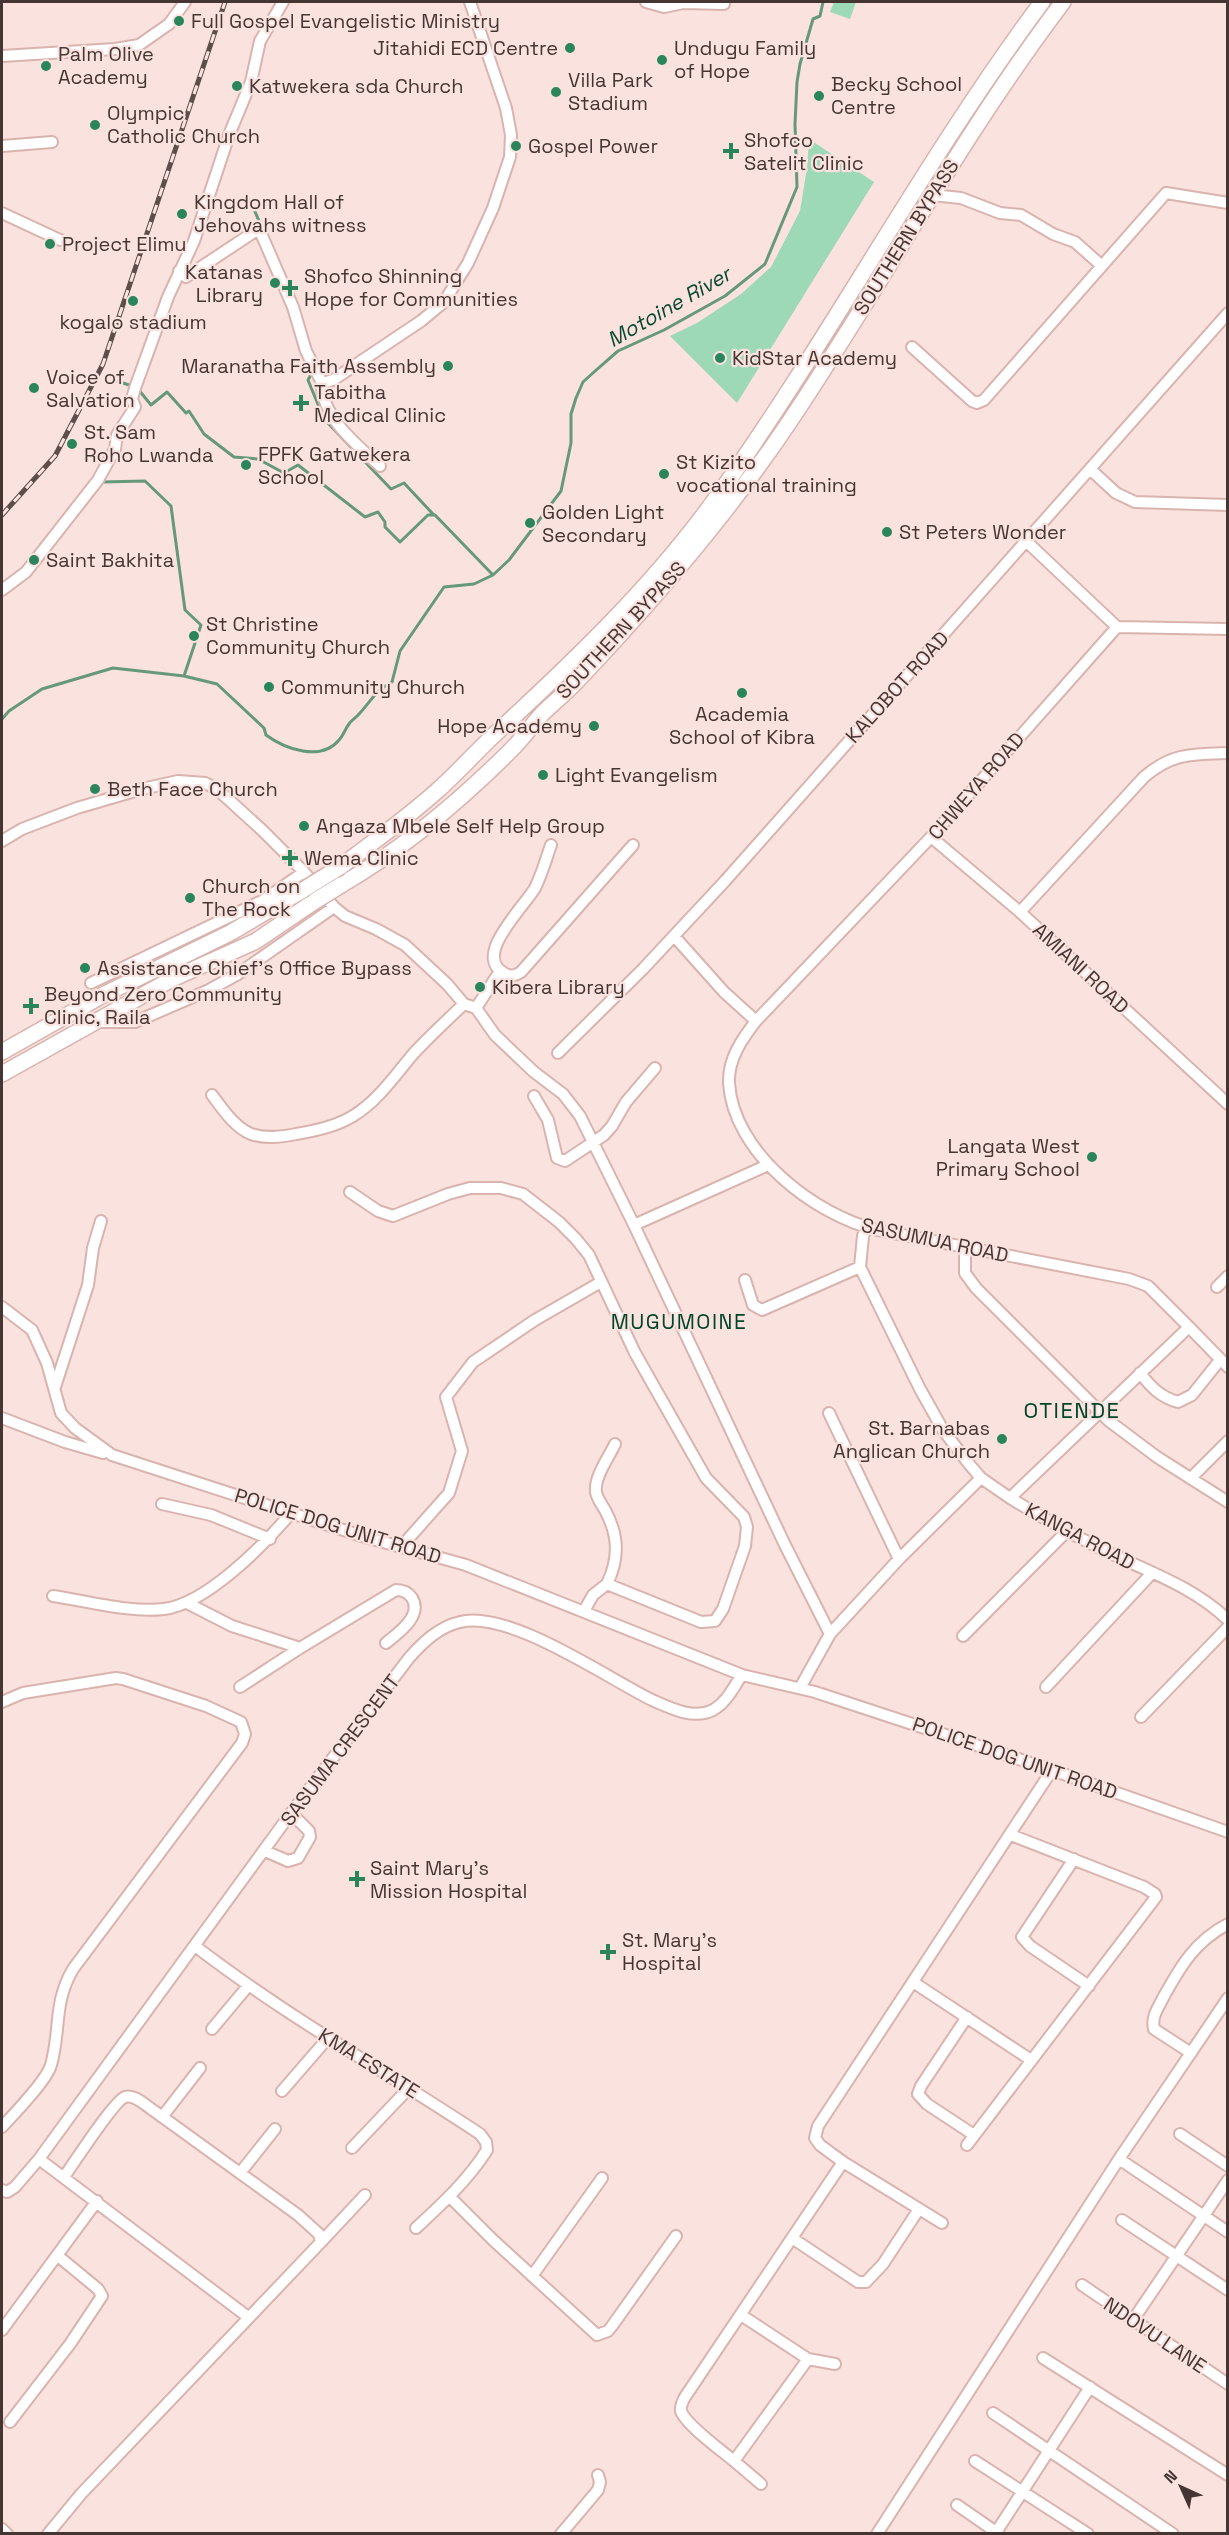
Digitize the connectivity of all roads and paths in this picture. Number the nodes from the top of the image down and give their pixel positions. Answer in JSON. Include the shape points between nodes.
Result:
{"nodes":[{"id":1,"x":185,"y":2,"type":"edge"},
{"id":2,"x":283,"y":2,"type":"edge"},
{"id":3,"x":470,"y":2,"type":"edge"},
{"id":4,"x":646,"y":2,"type":"edge"},
{"id":5,"x":1042,"y":2,"type":"edge"},
{"id":6,"x":1064,"y":2,"type":"edge"},
{"id":7,"x":724,"y":4,"type":"dead end"},
{"id":8,"x":2,"y":56,"type":"edge"},
{"id":9,"x":52,"y":142,"type":"dead end"},
{"id":10,"x":2,"y":146,"type":"edge"},
{"id":11,"x":932,"y":195,"type":"junction"},
{"id":12,"x":1227,"y":203,"type":"edge"},
{"id":13,"x":2,"y":213,"type":"edge"},
{"id":14,"x":60,"y":240,"type":"dead end"},
{"id":15,"x":1102,"y":266,"type":"junction"},
{"id":16,"x":179,"y":271,"type":"junction"},
{"id":17,"x":1227,"y":313,"type":"edge"},
{"id":18,"x":912,"y":347,"type":"dead end"},
{"id":19,"x":322,"y":383,"type":"junction"},
{"id":20,"x":380,"y":466,"type":"dead end"},
{"id":21,"x":1090,"y":469,"type":"junction"},
{"id":22,"x":1227,"y":505,"type":"edge"},
{"id":23,"x":1027,"y":542,"type":"junction"},
{"id":24,"x":2,"y":590,"type":"edge"},
{"id":25,"x":1117,"y":627,"type":"junction"},
{"id":26,"x":1227,"y":629,"type":"edge"},
{"id":27,"x":1227,"y":753,"type":"edge"},
{"id":28,"x":931,"y":837,"type":"junction"},
{"id":29,"x":2,"y":841,"type":"edge"},
{"id":30,"x":551,"y":845,"type":"dead end"},
{"id":31,"x":633,"y":845,"type":"dead end"},
{"id":32,"x":304,"y":872,"type":"junction"},
{"id":33,"x":334,"y":908,"type":"junction"},
{"id":34,"x":1020,"y":912,"type":"junction"},
{"id":35,"x":674,"y":936,"type":"junction"},
{"id":36,"x":500,"y":971,"type":"junction"},
{"id":37,"x":91,"y":983,"type":"dead end"},
{"id":38,"x":464,"y":1004,"type":"junction"},
{"id":39,"x":476,"y":1008,"type":"junction"},
{"id":40,"x":756,"y":1021,"type":"junction"},
{"id":41,"x":95,"y":1022,"type":"junction"},
{"id":42,"x":2,"y":1052,"type":"edge"},
{"id":43,"x":558,"y":1053,"type":"dead end"},
{"id":44,"x":655,"y":1068,"type":"dead end"},
{"id":45,"x":2,"y":1074,"type":"edge"},
{"id":46,"x":212,"y":1095,"type":"dead end"},
{"id":47,"x":534,"y":1096,"type":"dead end"},
{"id":48,"x":1227,"y":1104,"type":"edge"},
{"id":49,"x":594,"y":1143,"type":"junction"},
{"id":50,"x":768,"y":1165,"type":"junction"},
{"id":51,"x":350,"y":1192,"type":"dead end"},
{"id":52,"x":101,"y":1221,"type":"dead end"},
{"id":53,"x":634,"y":1225,"type":"junction"},
{"id":54,"x":867,"y":1228,"type":"junction"},
{"id":55,"x":965,"y":1248,"type":"junction"},
{"id":56,"x":860,"y":1267,"type":"junction"},
{"id":57,"x":1227,"y":1276,"type":"edge"},
{"id":58,"x":745,"y":1280,"type":"dead end"},
{"id":59,"x":601,"y":1282,"type":"junction"},
{"id":60,"x":1217,"y":1287,"type":"dead end"},
{"id":61,"x":2,"y":1307,"type":"edge"},
{"id":62,"x":1189,"y":1327,"type":"junction"},
{"id":63,"x":1224,"y":1364,"type":"edge"},
{"id":64,"x":1140,"y":1373,"type":"junction"},
{"id":65,"x":54,"y":1390,"type":"junction"},
{"id":66,"x":829,"y":1413,"type":"dead end"},
{"id":67,"x":1100,"y":1413,"type":"junction"},
{"id":68,"x":2,"y":1418,"type":"edge"},
{"id":69,"x":1227,"y":1441,"type":"edge"},
{"id":70,"x":615,"y":1444,"type":"dead end"},
{"id":71,"x":112,"y":1455,"type":"junction"},
{"id":72,"x":1191,"y":1478,"type":"junction"},
{"id":73,"x":981,"y":1479,"type":"junction"},
{"id":74,"x":1010,"y":1498,"type":"junction"},
{"id":75,"x":1227,"y":1502,"type":"edge"},
{"id":76,"x":162,"y":1504,"type":"dead end"},
{"id":77,"x":291,"y":1513,"type":"junction"},
{"id":78,"x":1066,"y":1532,"type":"junction"},
{"id":79,"x":270,"y":1539,"type":"junction"},
{"id":80,"x":401,"y":1547,"type":"junction"},
{"id":81,"x":899,"y":1559,"type":"junction"},
{"id":82,"x":1152,"y":1573,"type":"junction"},
{"id":83,"x":607,"y":1584,"type":"junction"},
{"id":84,"x":53,"y":1596,"type":"dead end"},
{"id":85,"x":187,"y":1603,"type":"junction"},
{"id":86,"x":584,"y":1611,"type":"junction"},
{"id":87,"x":1227,"y":1620,"type":"edge"},
{"id":88,"x":1227,"y":1627,"type":"edge"},
{"id":89,"x":830,"y":1634,"type":"junction"},
{"id":90,"x":963,"y":1636,"type":"dead end"},
{"id":91,"x":386,"y":1643,"type":"dead end"},
{"id":92,"x":300,"y":1648,"type":"junction"},
{"id":93,"x":742,"y":1675,"type":"junction"},
{"id":94,"x":240,"y":1687,"type":"dead end"},
{"id":95,"x":1046,"y":1688,"type":"dead end"},
{"id":96,"x":800,"y":1689,"type":"junction"},
{"id":97,"x":2,"y":1702,"type":"edge"},
{"id":98,"x":1141,"y":1717,"type":"dead end"},
{"id":99,"x":1052,"y":1770,"type":"junction"},
{"id":100,"x":291,"y":1813,"type":"junction"},
{"id":101,"x":1227,"y":1832,"type":"edge"},
{"id":102,"x":1011,"y":1835,"type":"junction"},
{"id":103,"x":265,"y":1851,"type":"junction"},
{"id":104,"x":1074,"y":1859,"type":"junction"},
{"id":105,"x":1227,"y":1924,"type":"edge"},
{"id":106,"x":195,"y":1946,"type":"junction"},
{"id":107,"x":913,"y":1982,"type":"junction"},
{"id":108,"x":248,"y":1986,"type":"junction"},
{"id":109,"x":1089,"y":1986,"type":"junction"},
{"id":110,"x":1227,"y":1998,"type":"edge"},
{"id":111,"x":967,"y":2018,"type":"junction"},
{"id":112,"x":212,"y":2029,"type":"dead end"},
{"id":113,"x":328,"y":2038,"type":"junction"},
{"id":114,"x":1191,"y":2053,"type":"junction"},
{"id":115,"x":1031,"y":2060,"type":"junction"},
{"id":116,"x":200,"y":2068,"type":"dead end"},
{"id":117,"x":410,"y":2087,"type":"junction"},
{"id":118,"x":282,"y":2091,"type":"dead end"},
{"id":119,"x":162,"y":2117,"type":"junction"},
{"id":120,"x":2,"y":2127,"type":"edge"},
{"id":121,"x":275,"y":2129,"type":"dead end"},
{"id":122,"x":1180,"y":2134,"type":"dead end"},
{"id":123,"x":352,"y":2148,"type":"dead end"},
{"id":124,"x":39,"y":2158,"type":"junction"},
{"id":125,"x":1119,"y":2160,"type":"junction"},
{"id":126,"x":843,"y":2162,"type":"junction"},
{"id":127,"x":1227,"y":2166,"type":"edge"},
{"id":128,"x":240,"y":2173,"type":"junction"},
{"id":129,"x":64,"y":2176,"type":"junction"},
{"id":130,"x":602,"y":2178,"type":"dead end"},
{"id":131,"x":1227,"y":2180,"type":"edge"},
{"id":132,"x":2,"y":2190,"type":"edge"},
{"id":133,"x":365,"y":2195,"type":"dead end"},
{"id":134,"x":450,"y":2197,"type":"junction"},
{"id":135,"x":97,"y":2201,"type":"junction"},
{"id":136,"x":919,"y":2209,"type":"junction"},
{"id":137,"x":1203,"y":2215,"type":"junction"},
{"id":138,"x":1122,"y":2220,"type":"dead end"},
{"id":139,"x":942,"y":2223,"type":"dead end"},
{"id":140,"x":416,"y":2228,"type":"dead end"},
{"id":141,"x":1227,"y":2232,"type":"edge"},
{"id":142,"x":676,"y":2236,"type":"dead end"},
{"id":143,"x":792,"y":2238,"type":"junction"},
{"id":144,"x":321,"y":2242,"type":"junction"},
{"id":145,"x":58,"y":2256,"type":"junction"},
{"id":146,"x":1176,"y":2256,"type":"junction"},
{"id":147,"x":532,"y":2276,"type":"junction"},
{"id":148,"x":1082,"y":2285,"type":"dead end"},
{"id":149,"x":1227,"y":2290,"type":"edge"},
{"id":150,"x":741,"y":2315,"type":"junction"},
{"id":151,"x":248,"y":2317,"type":"junction"},
{"id":152,"x":1133,"y":2320,"type":"junction"},
{"id":153,"x":2,"y":2330,"type":"edge"},
{"id":154,"x":1043,"y":2358,"type":"dead end"},
{"id":155,"x":808,"y":2359,"type":"junction"},
{"id":156,"x":835,"y":2364,"type":"dead end"},
{"id":157,"x":1227,"y":2384,"type":"edge"},
{"id":158,"x":1089,"y":2387,"type":"junction"},
{"id":159,"x":993,"y":2414,"type":"dead end"},
{"id":160,"x":10,"y":2422,"type":"dead end"},
{"id":161,"x":1048,"y":2452,"type":"junction"},
{"id":162,"x":734,"y":2461,"type":"junction"},
{"id":163,"x":975,"y":2461,"type":"dead end"},
{"id":164,"x":598,"y":2475,"type":"dead end"},
{"id":165,"x":1227,"y":2475,"type":"edge"},
{"id":166,"x":761,"y":2484,"type":"dead end"},
{"id":167,"x":1023,"y":2492,"type":"junction"},
{"id":168,"x":957,"y":2505,"type":"dead end"},
{"id":169,"x":2,"y":2529,"type":"edge"},
{"id":170,"x":997,"y":2533,"type":"edge"},
{"id":171,"x":7,"y":2534,"type":"edge"},
{"id":172,"x":48,"y":2534,"type":"edge"},
{"id":173,"x":561,"y":2534,"type":"edge"},
{"id":174,"x":877,"y":2534,"type":"edge"},
{"id":175,"x":1088,"y":2534,"type":"edge"},
{"id":176,"x":1173,"y":2534,"type":"edge"}],
"edges":[{"from":1,"to":8,"type":"street","via":[[169,24],[139,45]]},
{"from":2,"to":16,"type":"street","via":[[260,41],[251,82],[194,241]]},
{"from":3,"to":19,"type":"street","via":[[507,108],[511,135],[510,157],[493,208],[468,263],[444,302],[352,368]]},
{"from":4,"to":7,"type":"street","via":[[664,7],[683,3]]},
{"from":5,"to":42,"type":"highway","name":"SOUTHERN BYPASS","bridge":true,"via":[[1001,57],[814,353],[714,502],[667,562],[561,673],[459,771],[340,867],[230,933],[103,995]]},
{"from":6,"to":11,"type":"highway","name":"SOUTHERN BYPASS"},
{"from":9,"to":10,"type":"street"},
{"from":11,"to":15,"type":"street","via":[[961,198],[1000,213],[1021,215],[1075,242]]},
{"from":11,"to":41,"type":"highway","name":"SOUTHERN BYPASS","bridge":true,"via":[[791,420],[710,530],[610,646],[505,755],[448,807],[368,870],[256,941],[172,979]]},
{"from":12,"to":15,"type":"street","via":[[1166,193]]},
{"from":13,"to":14,"type":"street"},
{"from":15,"to":18,"type":"street","via":[[984,400],[977,403]]},
{"from":16,"to":19,"type":"street","via":[[186,277],[260,231]]},
{"from":16,"to":24,"type":"street","via":[[132,399],[135,407],[117,435],[104,472],[26,572]]},
{"from":17,"to":21,"type":"street","name":"KALOBOT ROAD"},
{"from":19,"to":20,"type":"street","via":[[321,393],[329,412]]},
{"from":21,"to":22,"type":"street","via":[[1116,493],[1135,502]]},
{"from":21,"to":23,"type":"street","name":"KALOBOT ROAD"},
{"from":23,"to":25,"type":"street"},
{"from":23,"to":35,"type":"street","name":"KALOBOT ROAD"},
{"from":25,"to":26,"type":"street"},
{"from":25,"to":28,"type":"street","name":"CHWEYA ROAD"},
{"from":27,"to":34,"type":"street","via":[[1185,755],[1158,765]]},
{"from":28,"to":34,"type":"street","name":"AMIANI ROAD"},
{"from":28,"to":40,"type":"street","name":"CHWEYA ROAD"},
{"from":29,"to":32,"type":"street","via":[[77,808],[150,787],[190,781],[217,789]]},
{"from":30,"to":36,"type":"street","via":[[536,886],[496,945],[492,958]]},
{"from":31,"to":36,"type":"street","via":[[520,972],[515,976]]},
{"from":32,"to":33,"type":"street"},
{"from":32,"to":37,"type":"street","via":[[262,901]]},
{"from":33,"to":38,"type":"street","via":[[412,951]]},
{"from":33,"to":41,"type":"street","via":[[209,990],[135,1022]]},
{"from":34,"to":48,"type":"street","name":"AMIANI ROAD"},
{"from":35,"to":40,"type":"street"},
{"from":35,"to":43,"type":"street","name":"KALOBOT ROAD"},
{"from":36,"to":39,"type":"street"},
{"from":38,"to":39,"type":"street"},
{"from":38,"to":46,"type":"street","via":[[383,1090],[344,1121],[307,1132],[267,1137],[242,1128]]},
{"from":39,"to":49,"type":"street","via":[[511,1052],[572,1105]]},
{"from":40,"to":50,"type":"street","name":"SASUMUA ROAD","via":[[736,1047],[729,1081],[735,1113]]},
{"from":41,"to":45,"type":"highway","name":"SOUTHERN BYPASS"},
{"from":44,"to":49,"type":"street","via":[[626,1102],[612,1126]]},
{"from":47,"to":49,"type":"street","via":[[548,1120],[557,1158],[570,1159]]},
{"from":49,"to":53,"type":"street"},
{"from":50,"to":53,"type":"street"},
{"from":50,"to":54,"type":"street","name":"SASUMUA ROAD","via":[[804,1197]]},
{"from":51,"to":59,"type":"street","via":[[393,1216],[470,1188],[501,1188],[523,1194],[576,1239],[589,1255]]},
{"from":52,"to":65,"type":"street","via":[[88,1285]]},
{"from":53,"to":89,"type":"street"},
{"from":54,"to":55,"type":"street","name":"SASUMUA ROAD"},
{"from":54,"to":56,"type":"street"},
{"from":55,"to":62,"type":"street","name":"SASUMUA ROAD","via":[[1129,1279],[1148,1286]]},
{"from":55,"to":67,"type":"street","via":[[965,1273],[976,1288]]},
{"from":56,"to":58,"type":"street","via":[[762,1310],[753,1305]]},
{"from":56,"to":73,"type":"street","name":"KANGA ROAD","via":[[943,1430]]},
{"from":57,"to":60,"type":"street"},
{"from":59,"to":80,"type":"street","via":[[473,1362],[446,1397],[462,1450],[449,1493]]},
{"from":59,"to":83,"type":"street","via":[[640,1362],[706,1478],[744,1517],[747,1527],[727,1598],[715,1621],[701,1622]]},
{"from":61,"to":65,"type":"street","name":"POLICE DOG UNIT ROAD","via":[[32,1330]]},
{"from":62,"to":63,"type":"street","name":"SASUMUA ROAD"},
{"from":62,"to":64,"type":"street"},
{"from":63,"to":64,"type":"street","via":[[1192,1395],[1178,1402],[1166,1399]]},
{"from":64,"to":67,"type":"street"},
{"from":65,"to":71,"type":"street","name":"POLICE DOG UNIT ROAD","via":[[58,1407],[67,1420]]},
{"from":66,"to":81,"type":"street"},
{"from":67,"to":72,"type":"street"},
{"from":67,"to":74,"type":"street"},
{"from":68,"to":71,"type":"street","via":[[66,1443]]},
{"from":69,"to":72,"type":"street"},
{"from":70,"to":83,"type":"street","via":[[596,1491],[615,1536],[617,1552]]},
{"from":71,"to":77,"type":"street","name":"POLICE DOG UNIT ROAD"},
{"from":72,"to":75,"type":"street"},
{"from":73,"to":74,"type":"street","name":"KANGA ROAD"},
{"from":73,"to":81,"type":"street"},
{"from":74,"to":78,"type":"street","name":"KANGA ROAD"},
{"from":76,"to":79,"type":"street","via":[[211,1515]]},
{"from":77,"to":79,"type":"street"},
{"from":77,"to":80,"type":"street","name":"POLICE DOG UNIT ROAD"},
{"from":78,"to":82,"type":"street","name":"KANGA ROAD"},
{"from":78,"to":90,"type":"street"},
{"from":79,"to":85,"type":"street"},
{"from":80,"to":86,"type":"street","name":"POLICE DOG UNIT ROAD","via":[[466,1565]]},
{"from":81,"to":89,"type":"street"},
{"from":82,"to":87,"type":"street","name":"KANGA ROAD","via":[[1184,1587],[1214,1606]]},
{"from":82,"to":95,"type":"street","name":"KANGA ROAD"},
{"from":83,"to":86,"type":"street","via":[[593,1595]]},
{"from":84,"to":85,"type":"street","via":[[146,1610]]},
{"from":85,"to":92,"type":"street","via":[[232,1626]]},
{"from":86,"to":93,"type":"street","name":"POLICE DOG UNIT ROAD"},
{"from":88,"to":98,"type":"street"},
{"from":89,"to":96,"type":"street"},
{"from":91,"to":92,"type":"street","via":[[412,1618],[415,1608],[412,1599],[401,1590]]},
{"from":92,"to":94,"type":"street"},
{"from":93,"to":96,"type":"street"},
{"from":93,"to":100,"type":"street","name":"SASUMA CRESCENT","via":[[726,1700],[711,1711],[690,1714],[669,1708],[501,1623],[460,1622],[421,1644]]},
{"from":96,"to":99,"type":"street","name":"POLICE DOG UNIT ROAD"},
{"from":97,"to":120,"type":"street","via":[[23,1693],[116,1678],[206,1706],[241,1722],[245,1734],[64,1985],[51,2067]]},
{"from":99,"to":101,"type":"street","name":"POLICE DOG UNIT ROAD"},
{"from":99,"to":102,"type":"street"},
{"from":100,"to":103,"type":"street","name":"SASUMA CRESCENT"},
{"from":100,"to":103,"type":"street","via":[[310,1837],[298,1858],[288,1861]]},
{"from":102,"to":104,"type":"street"},
{"from":102,"to":107,"type":"street"},
{"from":103,"to":106,"type":"street","name":"SASUMA CRESCENT"},
{"from":104,"to":109,"type":"street","via":[[1022,1937]]},
{"from":104,"to":109,"type":"street","via":[[1150,1890],[1156,1897]]},
{"from":105,"to":114,"type":"street","via":[[1189,1954],[1154,2016],[1154,2029]]},
{"from":106,"to":108,"type":"street","name":"KMA ESTATE"},
{"from":106,"to":124,"type":"street","name":"SASUMA CRESCENT"},
{"from":107,"to":111,"type":"street"},
{"from":107,"to":126,"type":"street","via":[[815,2133],[820,2145]]},
{"from":108,"to":112,"type":"street"},
{"from":108,"to":113,"type":"street","name":"KMA ESTATE"},
{"from":109,"to":115,"type":"street"},
{"from":110,"to":114,"type":"street"},
{"from":111,"to":115,"type":"street"},
{"from":111,"to":115,"type":"street","via":[[918,2094],[971,2140]]},
{"from":113,"to":117,"type":"street","name":"KMA ESTATE"},
{"from":113,"to":118,"type":"street"},
{"from":114,"to":125,"type":"street"},
{"from":116,"to":119,"type":"street"},
{"from":117,"to":123,"type":"street"},
{"from":117,"to":134,"type":"street","name":"KMA ESTATE","via":[[486,2142],[487,2150],[480,2161]]},
{"from":119,"to":128,"type":"street"},
{"from":119,"to":129,"type":"street","via":[[135,2098],[124,2097]]},
{"from":121,"to":128,"type":"street"},
{"from":122,"to":127,"type":"street"},
{"from":124,"to":129,"type":"street"},
{"from":124,"to":132,"type":"street","name":"SASUMA CRESCENT","via":[[15,2187],[7,2192]]},
{"from":125,"to":137,"type":"street"},
{"from":125,"to":174,"type":"street"},
{"from":126,"to":136,"type":"street"},
{"from":126,"to":143,"type":"street"},
{"from":128,"to":144,"type":"street","via":[[315,2229]]},
{"from":129,"to":135,"type":"street"},
{"from":130,"to":147,"type":"street"},
{"from":131,"to":137,"type":"street"},
{"from":133,"to":144,"type":"street"},
{"from":134,"to":140,"type":"street","name":"KMA ESTATE"},
{"from":134,"to":147,"type":"street"},
{"from":135,"to":145,"type":"street"},
{"from":135,"to":151,"type":"street"},
{"from":136,"to":139,"type":"street"},
{"from":136,"to":143,"type":"street","via":[[883,2264],[866,2282],[858,2282]]},
{"from":137,"to":141,"type":"street"},
{"from":137,"to":146,"type":"street"},
{"from":138,"to":146,"type":"street"},
{"from":142,"to":147,"type":"street","via":[[602,2335],[591,2331]]},
{"from":143,"to":150,"type":"street"},
{"from":144,"to":151,"type":"street"},
{"from":145,"to":153,"type":"street"},
{"from":145,"to":160,"type":"street","via":[[102,2296]]},
{"from":146,"to":149,"type":"street"},
{"from":146,"to":152,"type":"street"},
{"from":148,"to":152,"type":"street","name":"NDOVU LANE"},
{"from":150,"to":155,"type":"street"},
{"from":150,"to":162,"type":"street","via":[[681,2406],[681,2412],[692,2424]]},
{"from":151,"to":172,"type":"street"},
{"from":152,"to":157,"type":"street","name":"NDOVU LANE"},
{"from":154,"to":158,"type":"street"},
{"from":155,"to":156,"type":"street"},
{"from":155,"to":162,"type":"street"},
{"from":158,"to":161,"type":"street"},
{"from":158,"to":165,"type":"street"},
{"from":159,"to":161,"type":"street"},
{"from":161,"to":167,"type":"street"},
{"from":161,"to":176,"type":"street"},
{"from":162,"to":166,"type":"street"},
{"from":163,"to":167,"type":"street"},
{"from":164,"to":173,"type":"street","via":[[598,2490]]},
{"from":167,"to":170,"type":"street"},
{"from":167,"to":175,"type":"street"},
{"from":168,"to":170,"type":"street"},
{"from":169,"to":171,"type":"street"}]}
